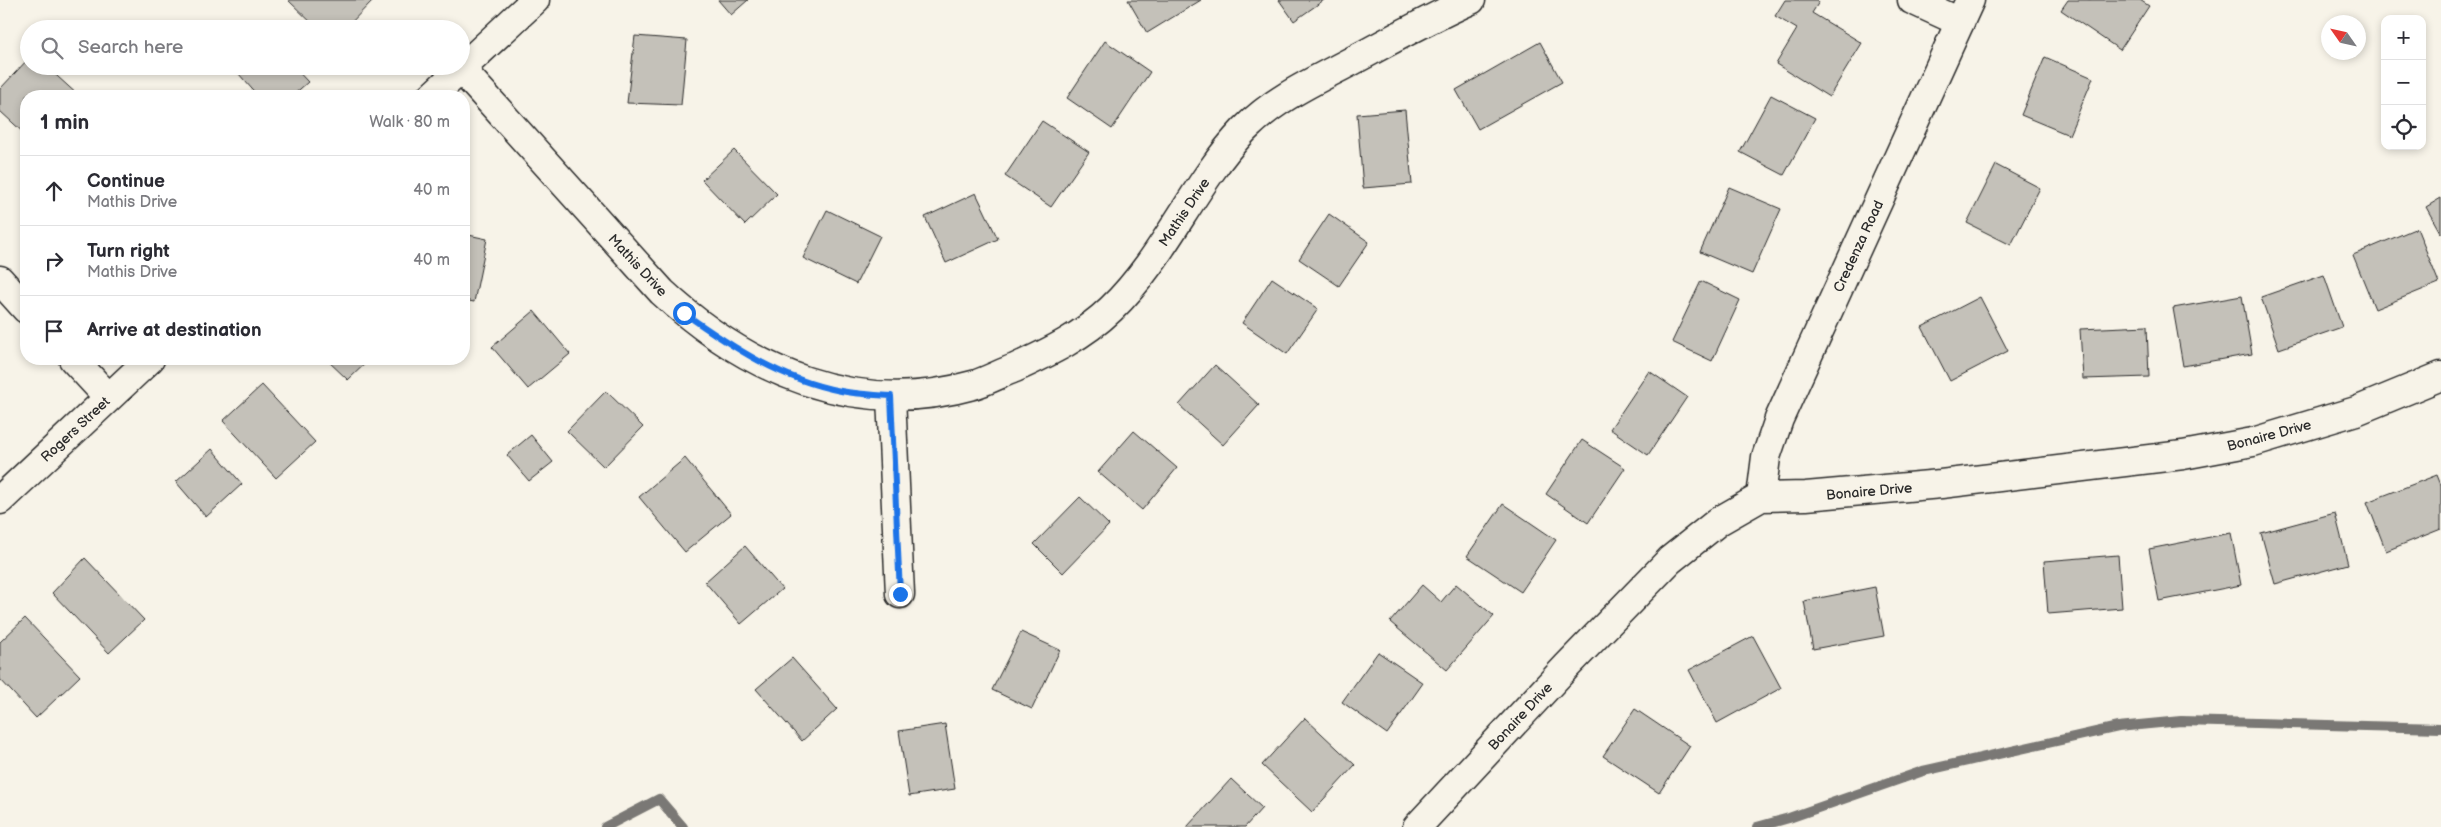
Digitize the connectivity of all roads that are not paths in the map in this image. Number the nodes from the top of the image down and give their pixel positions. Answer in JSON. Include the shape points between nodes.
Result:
{"nodes":[{"id":1,"x":535,"y":0,"type":"edge"},
{"id":2,"x":1471,"y":0,"type":"edge"},
{"id":3,"x":1912,"y":0,"type":"edge"},
{"id":4,"x":1965,"y":11,"type":"edge"},
{"id":5,"x":470,"y":61,"type":"edge"},
{"id":6,"x":455,"y":75,"type":"edge"},
{"id":7,"x":466,"y":75,"type":"edge"},
{"id":8,"x":438,"y":90,"type":"edge"},
{"id":9,"x":0,"y":280,"type":"edge"},
{"id":10,"x":20,"y":302,"type":"edge"},
{"id":11,"x":79,"y":365,"type":"edge"},
{"id":12,"x":143,"y":365,"type":"edge"},
{"id":13,"x":2441,"y":376,"type":"edge"},
{"id":14,"x":891,"y":396,"type":"junction"},
{"id":15,"x":108,"y":397,"type":"junction"},
{"id":16,"x":1761,"y":497,"type":"junction"},
{"id":17,"x":0,"y":500,"type":"edge"},
{"id":18,"x":900,"y":594,"type":"dead end"},
{"id":19,"x":1417,"y":827,"type":"edge"}],
"edges":[{"from":1,"to":5,"type":"street"},
{"from":2,"to":14,"type":"street","name":"Mathis Drive","via":[[1280,99],[1244,130],[1135,282],[1084,332],[1053,351],[975,384],[922,396]]},
{"from":3,"to":4,"type":"street"},
{"from":4,"to":16,"type":"street","name":"Credenza Road","via":[[1779,419],[1766,458]]},
{"from":6,"to":8,"type":"street"},
{"from":7,"to":14,"type":"street","name":"Mathis Drive","via":[[684,313],[763,364],[815,385],[841,392]]},
{"from":9,"to":10,"type":"street"},
{"from":11,"to":15,"type":"street"},
{"from":12,"to":15,"type":"street","name":"Rogers Street"},
{"from":13,"to":16,"type":"street","name":"Bonaire Drive","via":[[2356,411],[2253,442],[2183,456],[1941,484]]},
{"from":14,"to":18,"type":"street"},
{"from":15,"to":17,"type":"street","name":"Rogers Street"},
{"from":16,"to":19,"type":"street","name":"Bonaire Drive","via":[[1719,521],[1670,560]]}]}
